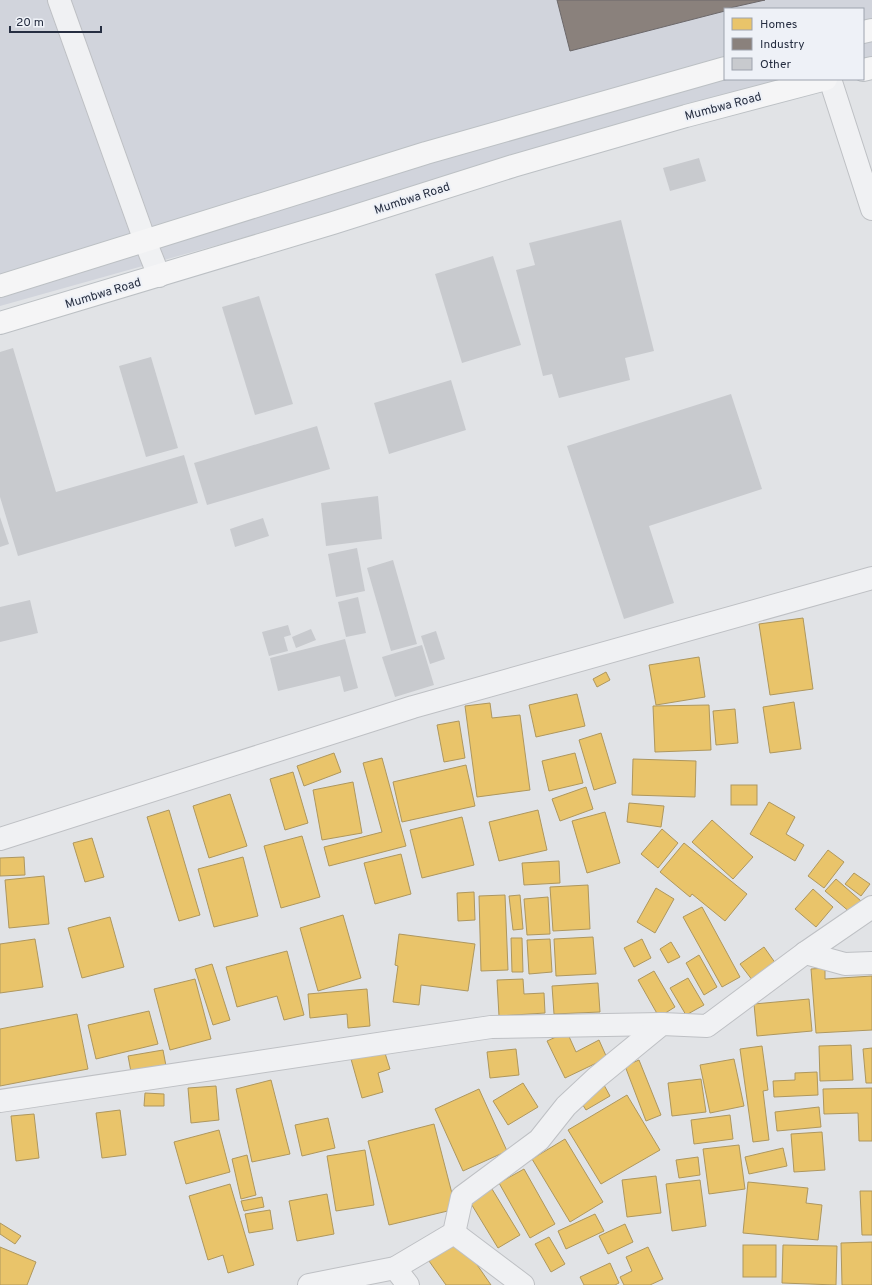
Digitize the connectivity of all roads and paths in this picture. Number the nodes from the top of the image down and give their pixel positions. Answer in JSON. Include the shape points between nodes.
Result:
{"nodes":[{"id":1,"x":59,"y":0,"type":"edge"},
{"id":2,"x":724,"y":68,"type":"edge"},
{"id":3,"x":822,"y":80,"type":"edge"},
{"id":4,"x":830,"y":80,"type":"edge"},
{"id":5,"x":872,"y":210,"type":"edge"},
{"id":6,"x":145,"y":241,"type":"junction"},
{"id":7,"x":159,"y":276,"type":"junction"},
{"id":8,"x":0,"y":286,"type":"edge"},
{"id":9,"x":0,"y":323,"type":"edge"},
{"id":10,"x":872,"y":578,"type":"edge"},
{"id":11,"x":0,"y":839,"type":"edge"},
{"id":12,"x":872,"y":907,"type":"edge"},
{"id":13,"x":805,"y":953,"type":"junction"},
{"id":14,"x":872,"y":963,"type":"edge"},
{"id":15,"x":662,"y":1024,"type":"junction"},
{"id":16,"x":0,"y":1101,"type":"edge"},
{"id":17,"x":454,"y":1233,"type":"junction"},
{"id":18,"x":401,"y":1277,"type":"edge"},
{"id":19,"x":309,"y":1285,"type":"edge"},
{"id":20,"x":523,"y":1285,"type":"edge"}],
"edges":[{"from":1,"to":6,"type":"street"},
{"from":2,"to":6,"type":"main road","via":[[426,153]]},
{"from":3,"to":7,"type":"main road","name":"Mumbwa Road","via":[[513,166]]},
{"from":4,"to":5,"type":"street"},
{"from":6,"to":7,"type":"street"},
{"from":6,"to":8,"type":"main road"},
{"from":7,"to":9,"type":"main road","name":"Mumbwa Road"},
{"from":10,"to":11,"type":"street","via":[[413,707]]},
{"from":12,"to":13,"type":"street"},
{"from":13,"to":14,"type":"street","via":[[845,964]]},
{"from":13,"to":15,"type":"street","via":[[707,1026]]},
{"from":15,"to":16,"type":"street","via":[[491,1027]]},
{"from":15,"to":17,"type":"street","via":[[566,1106],[539,1140],[462,1197]]},
{"from":17,"to":18,"type":"street"},
{"from":17,"to":20,"type":"street"},
{"from":18,"to":19,"type":"street"}]}
